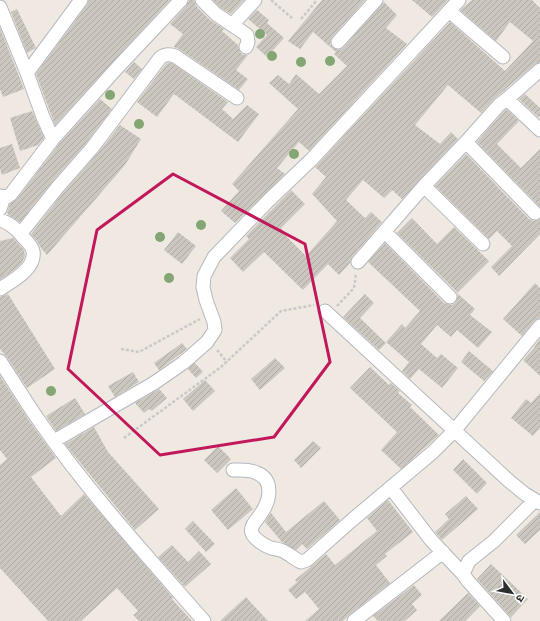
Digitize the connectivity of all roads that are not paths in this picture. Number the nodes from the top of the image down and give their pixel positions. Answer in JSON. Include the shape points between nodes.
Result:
{"nodes":[{"id":1,"x":81,"y":0,"type":"edge"},
{"id":2,"x":181,"y":0,"type":"edge"},
{"id":3,"x":202,"y":0,"type":"edge"},
{"id":4,"x":255,"y":0,"type":"edge"},
{"id":5,"x":376,"y":0,"type":"edge"},
{"id":6,"x":459,"y":0,"type":"edge"},
{"id":7,"x":0,"y":7,"type":"edge"},
{"id":8,"x":449,"y":10,"type":"junction"},
{"id":9,"x":232,"y":25,"type":"junction"},
{"id":10,"x":338,"y":42,"type":"dead end"},
{"id":11,"x":246,"y":47,"type":"dead end"},
{"id":12,"x":503,"y":57,"type":"dead end"},
{"id":13,"x":540,"y":70,"type":"edge"},
{"id":14,"x":27,"y":73,"type":"junction"},
{"id":15,"x":237,"y":98,"type":"dead end"},
{"id":16,"x":507,"y":99,"type":"junction"},
{"id":17,"x":540,"y":130,"type":"edge"},
{"id":18,"x":53,"y":139,"type":"junction"},
{"id":19,"x":466,"y":142,"type":"junction"},
{"id":20,"x":424,"y":186,"type":"junction"},
{"id":21,"x":1,"y":201,"type":"edge"},
{"id":22,"x":535,"y":213,"type":"dead end"},
{"id":23,"x":0,"y":220,"type":"edge"},
{"id":24,"x":385,"y":232,"type":"junction"},
{"id":25,"x":21,"y":233,"type":"junction"},
{"id":26,"x":483,"y":244,"type":"dead end"},
{"id":27,"x":358,"y":262,"type":"road end"},
{"id":28,"x":0,"y":289,"type":"edge"},
{"id":29,"x":450,"y":297,"type":"dead end"},
{"id":30,"x":319,"y":308,"type":"road end"},
{"id":31,"x":540,"y":326,"type":"edge"},
{"id":32,"x":0,"y":361,"type":"edge"},
{"id":33,"x":454,"y":431,"type":"junction"},
{"id":34,"x":54,"y":441,"type":"junction"},
{"id":35,"x":233,"y":470,"type":"dead end"},
{"id":36,"x":391,"y":488,"type":"junction"},
{"id":37,"x":537,"y":501,"type":"edge"},
{"id":38,"x":443,"y":552,"type":"junction"},
{"id":39,"x":463,"y":574,"type":"junction"},
{"id":40,"x":204,"y":621,"type":"edge"},
{"id":41,"x":354,"y":621,"type":"edge"},
{"id":42,"x":504,"y":621,"type":"edge"}],
"edges":[{"from":1,"to":14,"type":"street"},
{"from":2,"to":18,"type":"street"},
{"from":3,"to":9,"type":"street"},
{"from":4,"to":9,"type":"street"},
{"from":5,"to":10,"type":"street"},
{"from":6,"to":8,"type":"street"},
{"from":7,"to":14,"type":"street"},
{"from":8,"to":12,"type":"street"},
{"from":8,"to":34,"type":"street","via":[[311,160],[214,257],[204,276],[203,287],[215,330],[207,342],[154,383]]},
{"from":9,"to":11,"type":"street","via":[[247,35]]},
{"from":13,"to":16,"type":"street"},
{"from":14,"to":18,"type":"street"},
{"from":15,"to":25,"type":"street","via":[[175,56],[163,55],[92,148]]},
{"from":16,"to":17,"type":"street"},
{"from":16,"to":19,"type":"street"},
{"from":18,"to":21,"type":"street","via":[[11,194]]},
{"from":19,"to":20,"type":"street"},
{"from":19,"to":22,"type":"street"},
{"from":20,"to":24,"type":"street"},
{"from":20,"to":26,"type":"street"},
{"from":23,"to":25,"type":"street"},
{"from":24,"to":27,"type":"street"},
{"from":24,"to":29,"type":"street"},
{"from":25,"to":28,"type":"street","via":[[33,250],[30,265]]},
{"from":30,"to":33,"type":"street"},
{"from":31,"to":33,"type":"street"},
{"from":32,"to":34,"type":"street"},
{"from":33,"to":36,"type":"street"},
{"from":33,"to":37,"type":"street","via":[[509,481]]},
{"from":34,"to":40,"type":"street","via":[[130,536]]},
{"from":35,"to":36,"type":"street","via":[[258,473],[268,483],[268,503],[253,526],[253,535],[265,545],[284,551],[301,562],[315,554]]},
{"from":36,"to":38,"type":"street"},
{"from":37,"to":39,"type":"street","via":[[469,561]]},
{"from":38,"to":39,"type":"street"},
{"from":38,"to":41,"type":"street"},
{"from":39,"to":42,"type":"street"}]}
